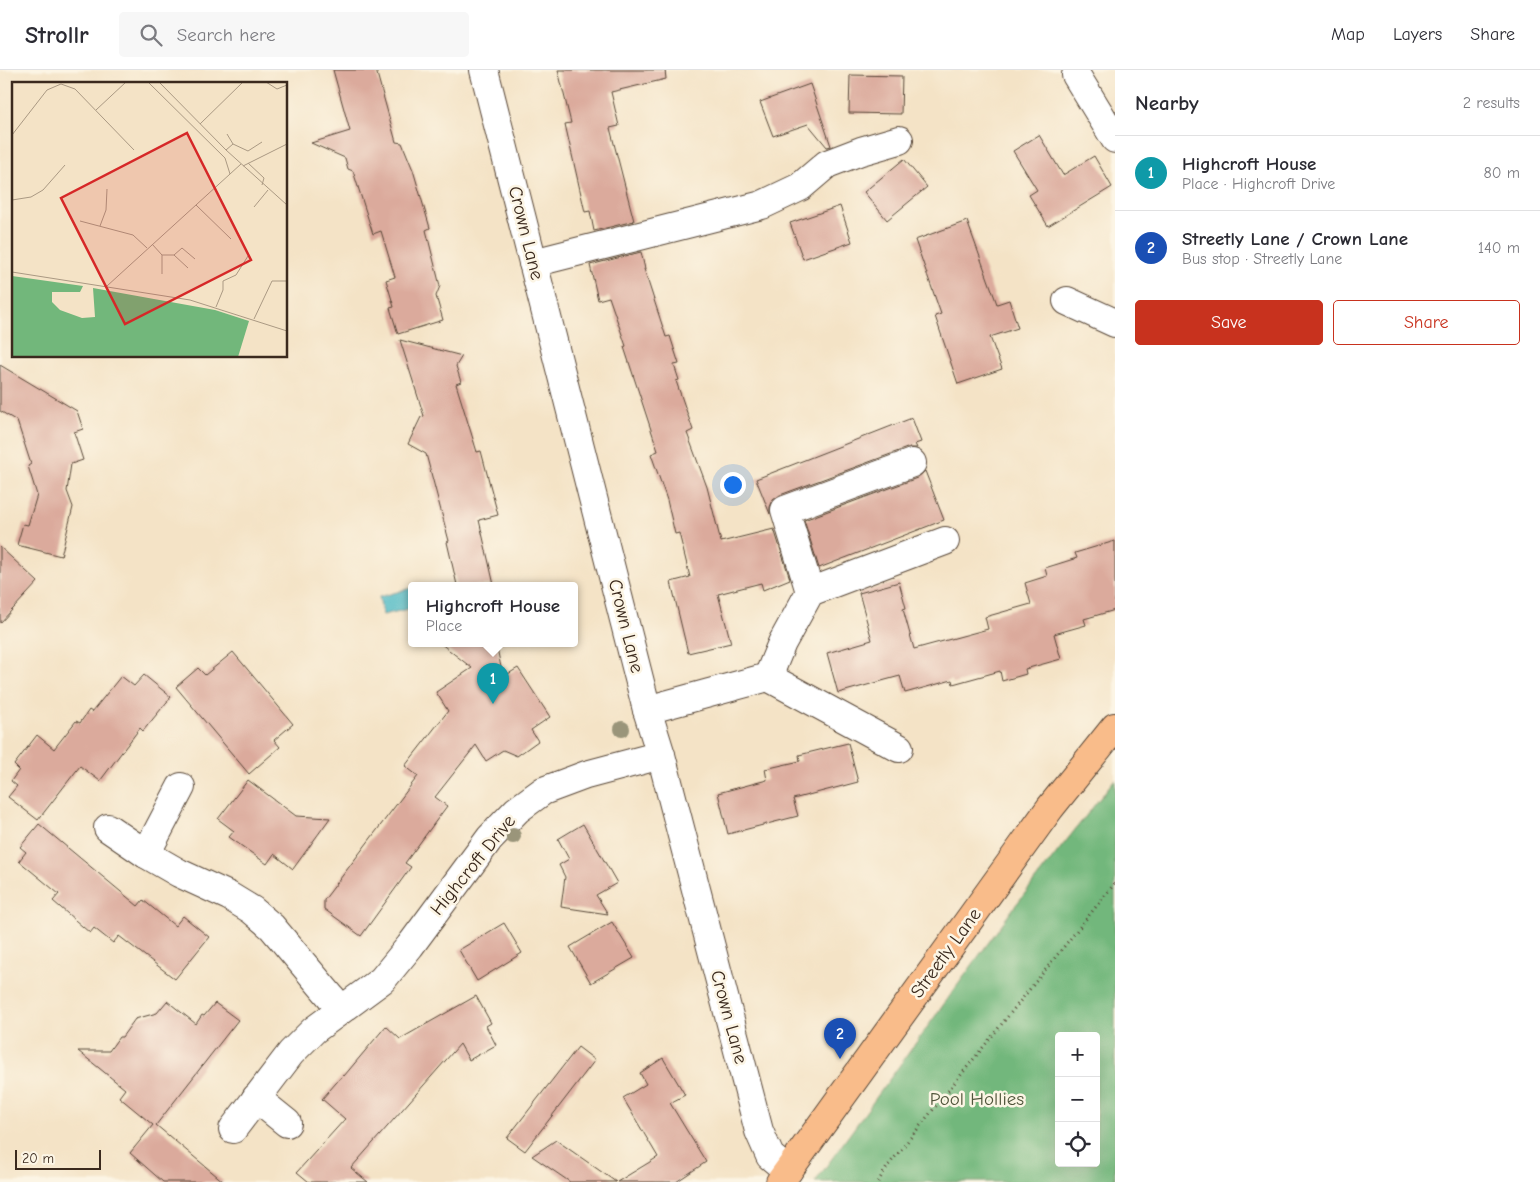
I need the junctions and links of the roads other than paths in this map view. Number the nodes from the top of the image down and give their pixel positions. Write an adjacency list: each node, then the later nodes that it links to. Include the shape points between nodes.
1 (484, 70): 5 (street, Crown Lane)
2 (1076, 75): 3 (street)
3 (1115, 139)
4 (899, 140): 5 (street, via 827,164 800,187 762,205)
5 (533, 263): 12 (street, Crown Lane)
6 (1067, 301): 7 (street)
7 (1115, 323)
8 (912, 463): 10 (street, via 785,510)
9 (945, 540): 10 (street)
10 (810, 592): 11 (street, via 782,643)
11 (768, 677): 12 (street); 14 (street)
12 (648, 710): 15 (street, Crown Lane)
13 (1115, 727): 23 (main road, Streetly Lane, via 1050,808)
14 (899, 748)
15 (661, 755): 19 (street, Highcroft Drive, via 586,775 543,791 517,810 490,838 382,980); 23 (street, Crown Lane, via 758,1131)
16 (181, 787): 18 (street)
17 (108, 828): 18 (street)
18 (146, 854): 19 (street, via 252,910 272,927)
19 (341, 1010): 20 (street, Highcroft Drive, via 291,1053)
20 (256, 1098): 21 (street); 22 (street, Highcroft Drive)
21 (287, 1123)
22 (233, 1129)
23 (784, 1176)

